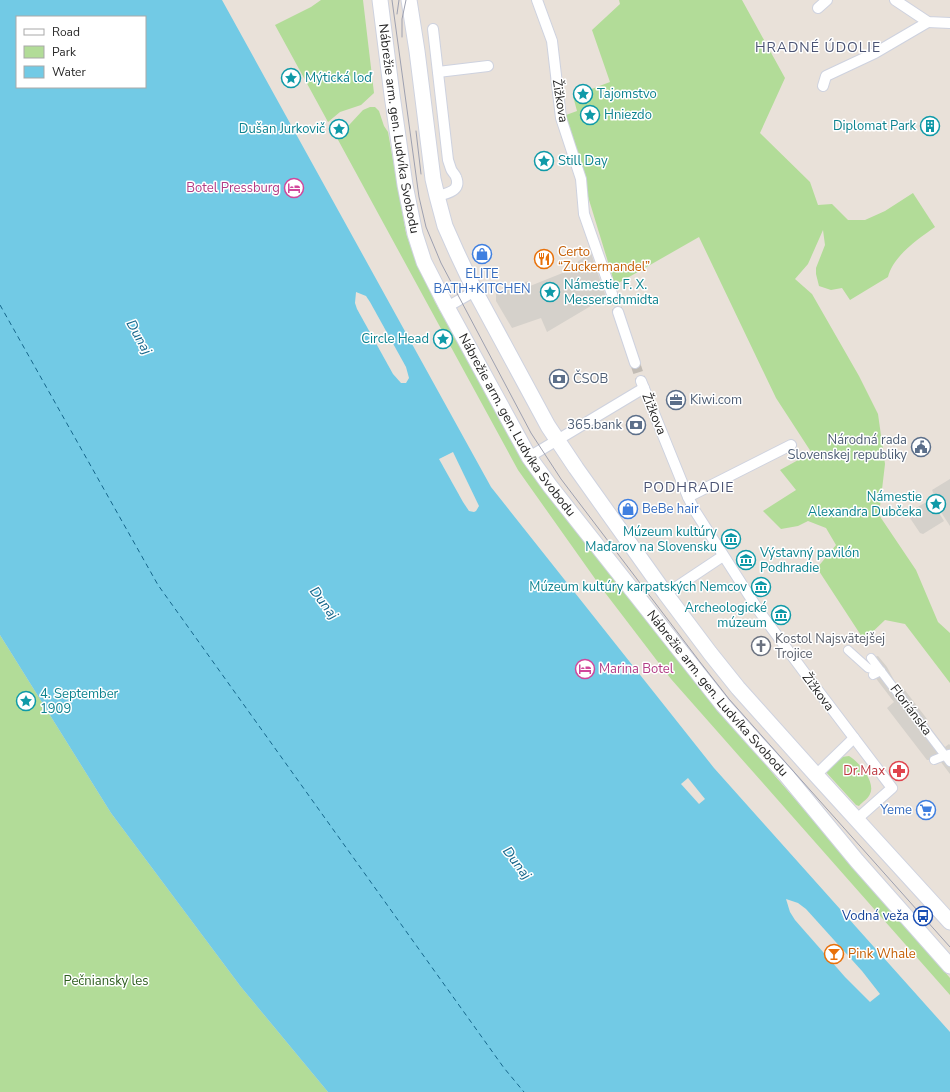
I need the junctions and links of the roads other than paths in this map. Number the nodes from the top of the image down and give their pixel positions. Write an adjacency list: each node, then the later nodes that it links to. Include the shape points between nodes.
1 (380, 0): 16 (main road, Nábrežie arm. gen. Ludvíka Svobodu, via 414,234 424,262)
2 (409, 0): 13 (main road, Nábrežie arm. gen. Ludvíka Svobodu)
3 (538, 0): 15 (street, Žižkova, via 552,41 561,118 581,179 584,214)
4 (827, 0): 6 (street)
5 (900, 1): 7 (street)
6 (818, 8)
7 (928, 22): 8 (street); 12 (street, via 874,53 826,76)
8 (950, 23)
9 (433, 29): 11 (street)
10 (488, 66): 11 (street)
11 (438, 72): 13 (street, via 448,160 457,183 455,190)
12 (823, 86)
13 (437, 196): 14 (main road, Nábrežie arm. gen. Ludvíka Svobodu, via 445,226)
14 (475, 292): 16 (street); 19 (main road, Nábrežie arm. gen. Ludvíka Svobodu)
15 (612, 294)
16 (447, 307): 21 (main road, Nábrežie arm. gen. Ludvíka Svobodu)
17 (618, 312): 18 (street)
18 (635, 363)
19 (557, 440): 21 (street); 22 (street, Žižkova, via 643,385); 24 (main road, Nábrežie arm. gen. Ludvíka Svobodu)
20 (791, 445): 22 (street)
21 (529, 457): 35 (main road, Nábrežie arm. gen. Ludvíka Svobodu, via 723,705)
22 (688, 497): 23 (street, Žižkova)
23 (723, 556): 24 (street); 29 (street, Žižkova, via 759,611)
24 (665, 593): 32 (main road, Nábrežie arm. gen. Ludvíka Svobodu, via 738,688)
25 (848, 650): 27 (street, via 868,668)
26 (871, 658): 27 (street, Floriánska)
27 (881, 671): 28 (street); 30 (street, Floriánska)
28 (873, 675)
29 (854, 738): 32 (street); 33 (street, Žižkova, via 892,788)
30 (948, 757): 31 (street)
31 (934, 760)
32 (816, 775): 33 (main road, Nábrežie arm. gen. Ludvíka Svobodu)
33 (857, 819): 34 (main road, Nábrežie arm. gen. Ludvíka Svobodu)
34 (950, 922)
35 (950, 966)

